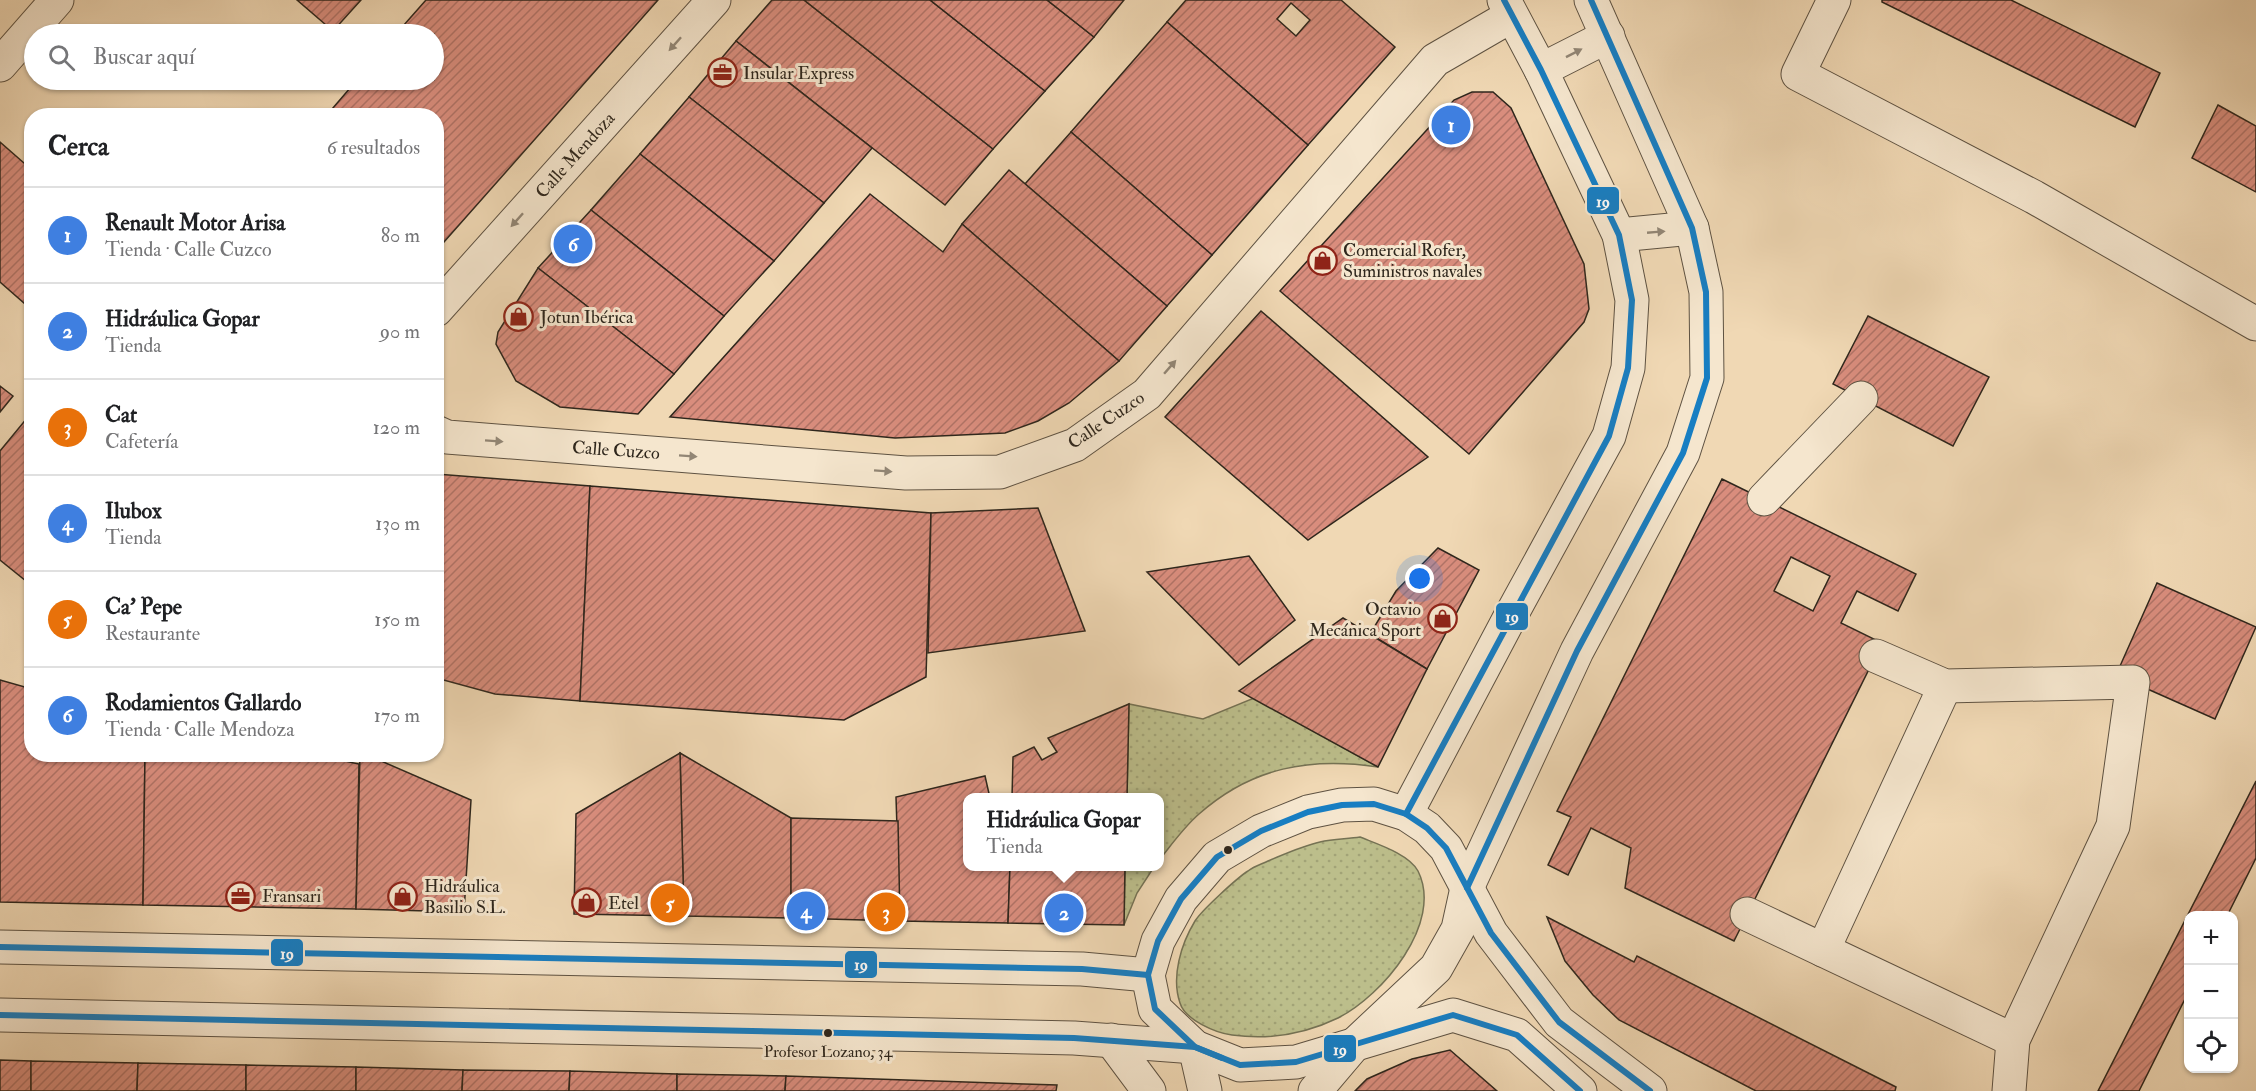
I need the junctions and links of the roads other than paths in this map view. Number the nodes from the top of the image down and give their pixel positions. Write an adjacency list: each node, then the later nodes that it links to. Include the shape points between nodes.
1 (57, 0): 6 (street)
2 (714, 0): 13 (street, Calle Mendoza, one-way to 13)
3 (1591, 0): 7 (street)
4 (1834, 0): 14 (street, via 1798,74 2034,197)
5 (1508, 8): 10 (street); 16 (street, Calle Cuzco, one-way to 5, via 906,473 1000,472 1075,445 1147,394 1435,60)
6 (36, 24)
7 (1608, 36): 10 (street, one-way to 7); 11 (street)
8 (24, 38): 9 (street)
9 (0, 66)
10 (1540, 70): 12 (street)
11 (1692, 228): 12 (street, one-way to 11); 21 (street, via 1706,292 1707,378 1683,453 1577,651)
12 (1619, 235): 20 (street, via 1632,300 1628,368 1608,436)
13 (444, 301)
14 (2256, 324)
15 (1860, 398): 17 (street)
16 (444, 436)
17 (1764, 499)
18 (1876, 656): 19 (street)
19 (1945, 686): 24 (street); 28 (street, via 2133,682 2113,826)
20 (1407, 814): 21 (street, via 1446,848); 25 (street, via 1374,804 1308,812 1261,831 1217,857 1181,898 1158,941)
21 (1467, 888): 29 (street, via 1458,929 1436,968); 35 (street, via 1491,933 1559,1022)
22 (1748, 914): 24 (street)
23 (0, 947): 25 (street, via 1070,969)
24 (1823, 950): 28 (street)
25 (1148, 975): 30 (street, via 1155,1009)
26 (0, 1015): 27 (street)
27 (1111, 1040): 30 (street); 31 (street)
28 (2013, 1040): 36 (street)
29 (1354, 1045): 30 (street, via 1296,1062 1240,1065); 33 (street); 34 (street, via 1453,1015 1516,1035)
30 (1195, 1047): 32 (street)
31 (1149, 1091)
32 (1205, 1091)
33 (1315, 1091)
34 (1580, 1091)
35 (1650, 1091)
36 (2009, 1091)

